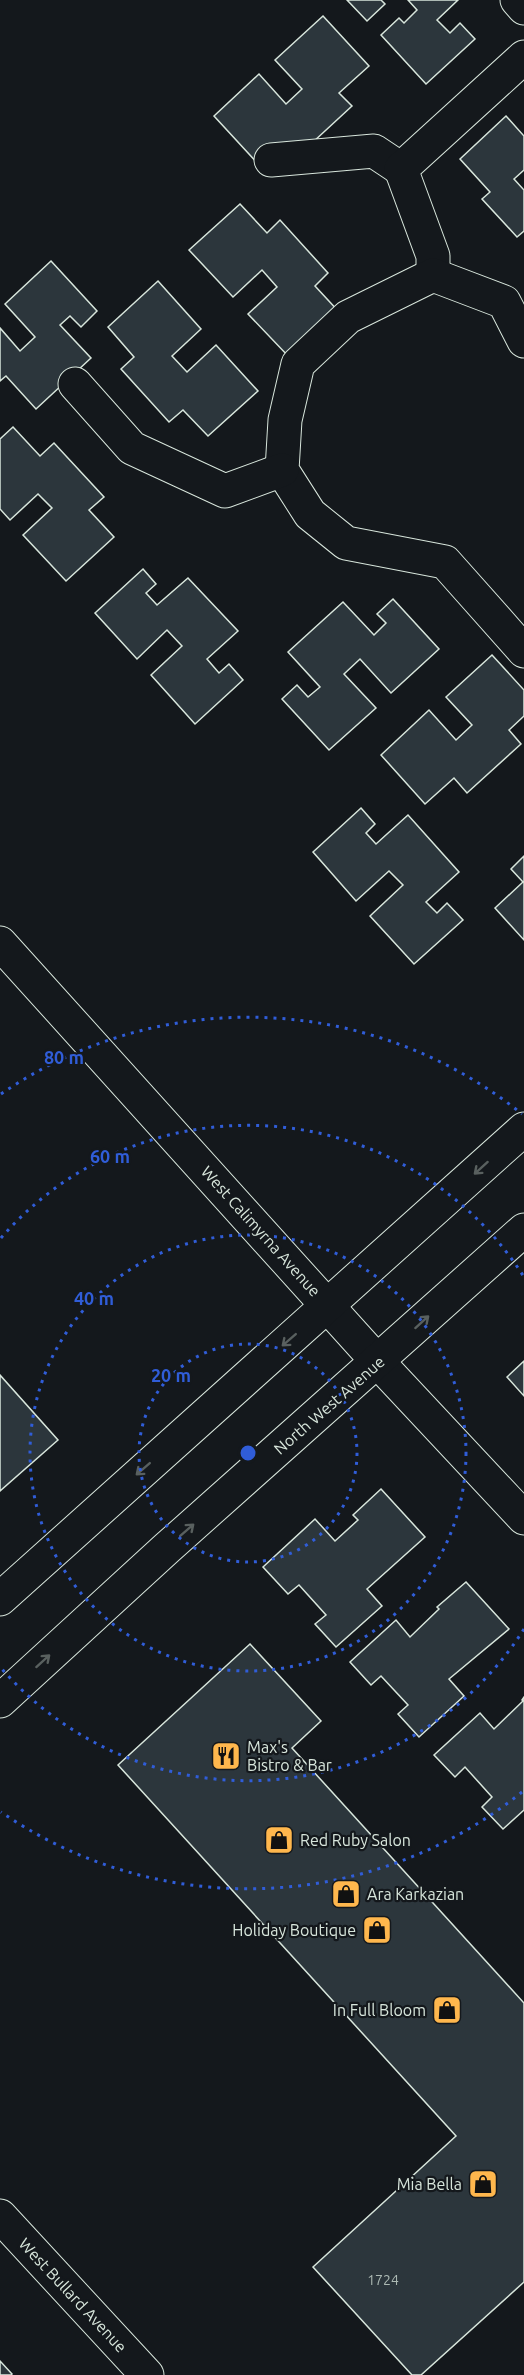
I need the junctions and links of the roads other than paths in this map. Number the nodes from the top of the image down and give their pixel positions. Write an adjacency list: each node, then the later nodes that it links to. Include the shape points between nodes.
1 (517, 0): 2 (main road)
2 (524, 8)
3 (524, 57): 5 (main road)
4 (271, 160): 5 (main road, via 374,151)
5 (401, 169): 6 (main road, via 434,256)
6 (433, 276): 7 (main road, via 504,302); 9 (main road, via 348,317 298,364 285,420)
7 (524, 341)
8 (75, 384): 9 (main road, via 132,448 225,491)
9 (282, 470): 10 (main road, via 310,514 346,543 445,562)
10 (524, 651)
11 (0, 943): 14 (main road, West Calimyrna Avenue)
12 (524, 1128): 14 (main road, one-way to 14)
13 (524, 1230): 15 (main road, North West Avenue, one-way to 13)
14 (328, 1306): 15 (main road, West Calimyrna Avenue); 17 (main road, one-way to 17)
15 (378, 1362): 16 (main road, West Calimyrna Avenue); 18 (main road, North West Avenue, one-way to 15)
16 (524, 1518)
17 (0, 1599)
18 (0, 1701)
19 (0, 2216): 20 (main road, West Bullard Avenue)
20 (147, 2375)

